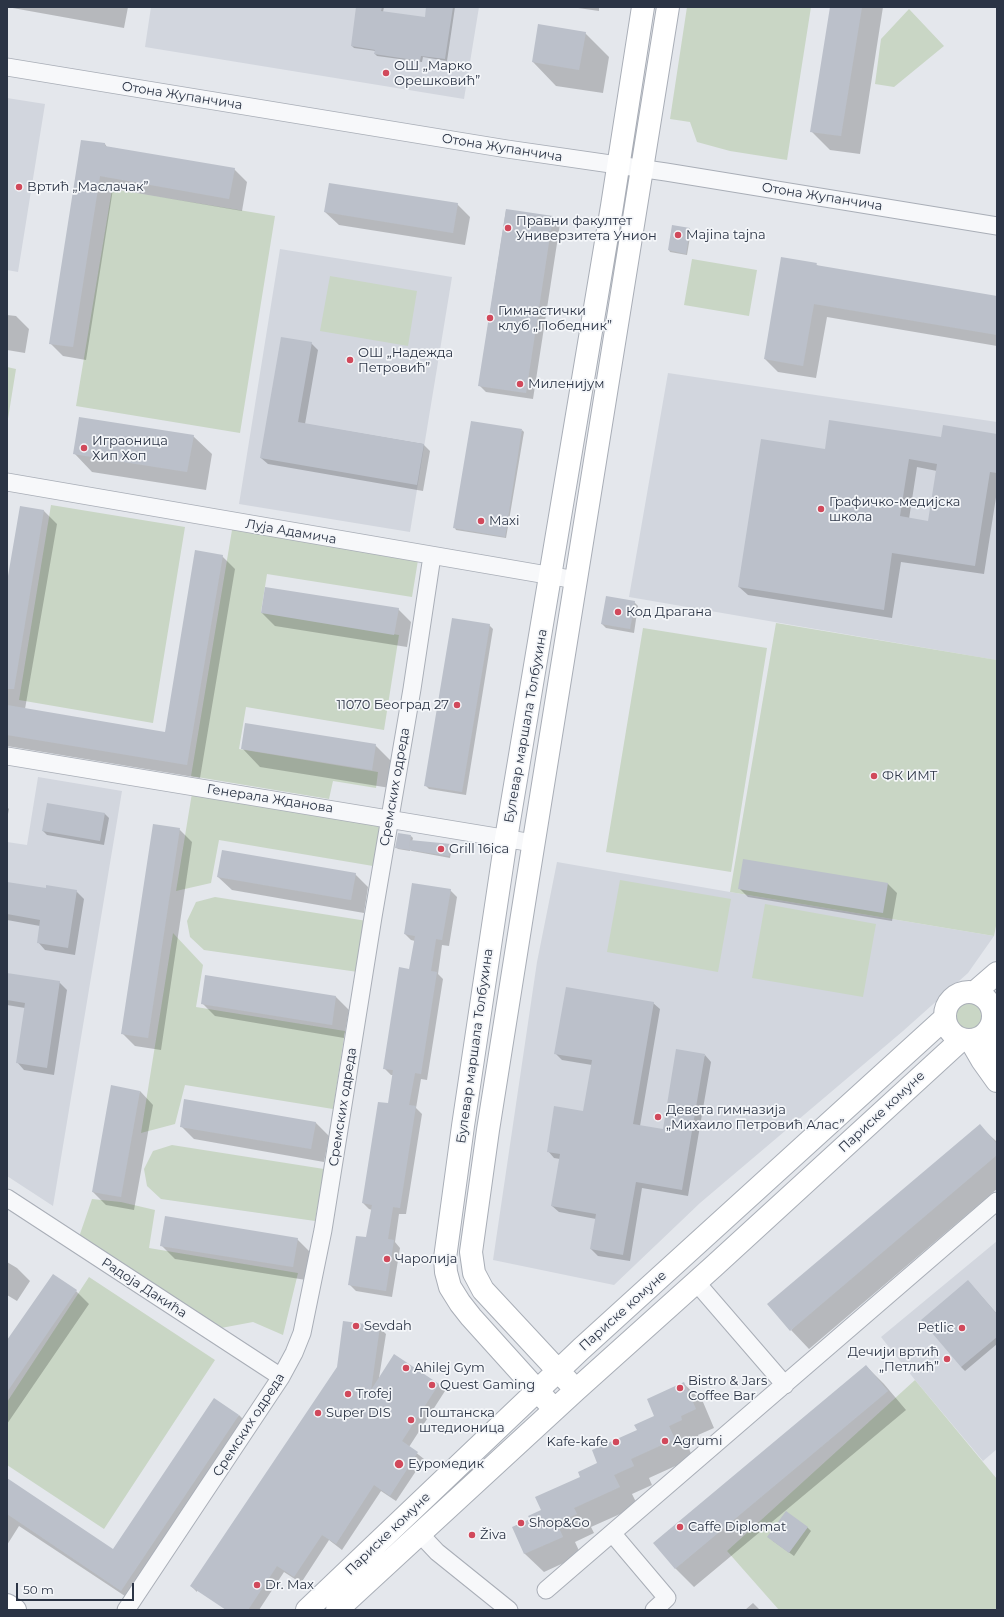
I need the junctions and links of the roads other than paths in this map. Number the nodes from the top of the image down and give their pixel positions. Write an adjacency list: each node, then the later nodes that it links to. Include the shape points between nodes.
1 (643, 7): 4 (street, Булевар маршала Толбухина)
2 (668, 7): 5 (street, Булевар маршала Толбухина)
3 (7, 67): 4 (street, Отона Жупанчича)
4 (619, 165): 5 (street, Отона Жупанчича); 9 (street, Булевар маршала Толбухина)
5 (642, 169): 6 (street, Отона Жупанчича); 10 (street, Булевар маршала Толбухина)
6 (997, 226)
7 (7, 482): 8 (street, Луја Адамича)
8 (432, 556): 9 (street, Луја Адамича); 12 (street, Сремских одреда)
9 (552, 576): 10 (street, Луја Адамича); 13 (street, Булевар маршала Толбухина)
10 (576, 580): 14 (street, Булевар маршала Толбухина)
11 (7, 756): 12 (street, Генерала Жданова)
12 (390, 819): 13 (street, Генерала Жданова); 26 (street, Сремских одреда, via 315,1274 302,1333)
13 (506, 839): 14 (street, Генерала Жданова); 28 (street, Булевар маршала Толбухина, via 445,1258 450,1287 460,1303)
14 (533, 843): 25 (street, Булевар маршала Толбухина, via 471,1252 474,1273 483,1290)
15 (997, 973): 16 (street)
16 (975, 992): 17 (street, via 986,999); 18 (street, via 960,994 953,998 948,1004)
17 (993, 1015): 19 (street, via 979,1039); 20 (street, via 991,1041)
18 (944, 1019): 19 (street, via 950,1032); 25 (street, Париске комуне)
19 (966, 1040): 21 (street); 24 (street, Париске комуне)
20 (997, 1053)
21 (997, 1080)
22 (7, 1198): 26 (street, Радоја Дакића)
23 (997, 1201): 27 (street)
24 (696, 1282): 27 (street); 29 (street, Париске комуне)
25 (559, 1370): 28 (street, Париске комуне); 29 (street, Булевар маршала Толбухина)
26 (281, 1377): 36 (street, Сремских одреда)
27 (785, 1385): 31 (street)
28 (538, 1390): 30 (street, Булевар маршала Толбухина); 37 (street, Париске комуне)
29 (576, 1390): 30 (street, Париске комуне)
30 (554, 1409): 32 (street, Париске комуне)
31 (612, 1533): 33 (street); 40 (street, via 667,1598)
32 (420, 1534): 38 (street, Париске комуне); 39 (street, via 437,1552)
33 (546, 1590)
34 (7, 1605): 35 (street)
35 (15, 1610)
36 (126, 1610)
37 (307, 1610)
38 (337, 1610)
39 (509, 1610)
40 (654, 1610)

